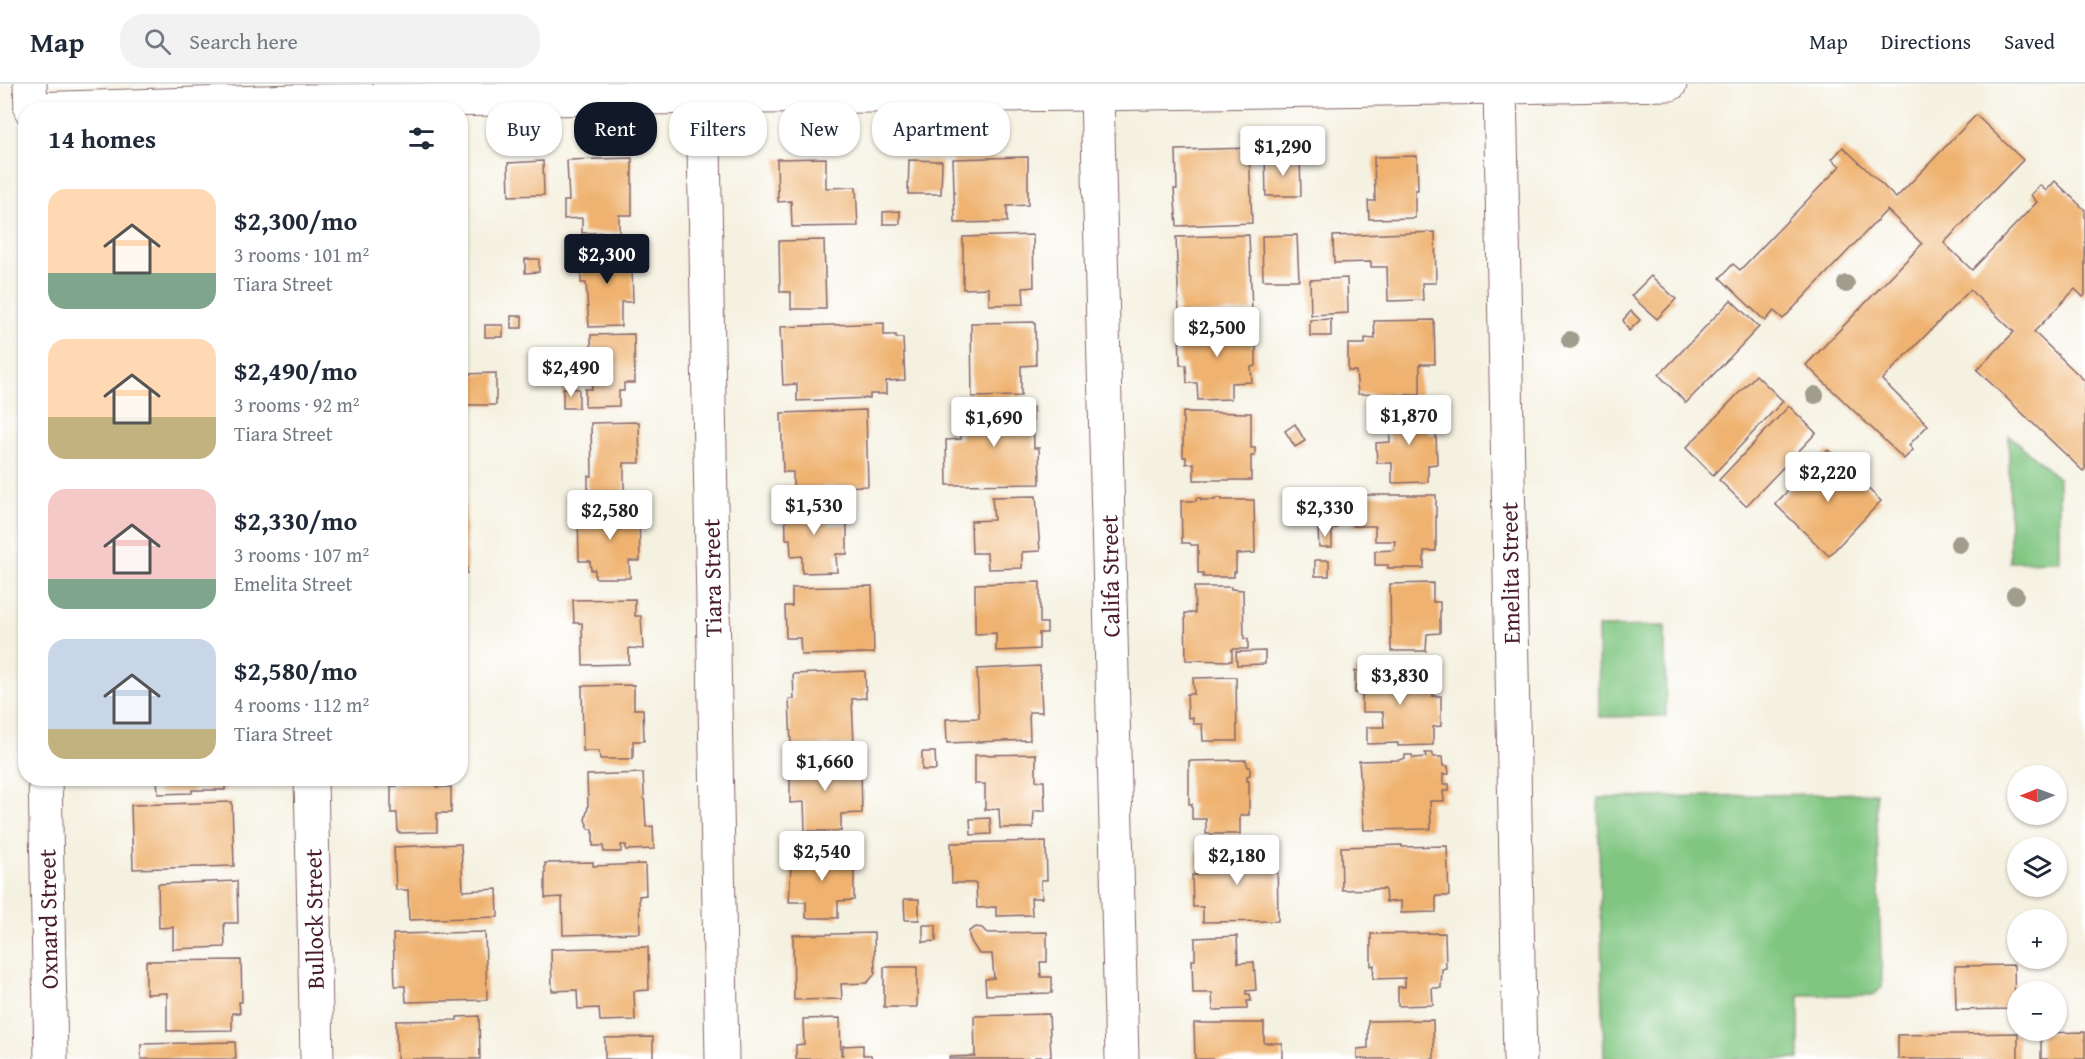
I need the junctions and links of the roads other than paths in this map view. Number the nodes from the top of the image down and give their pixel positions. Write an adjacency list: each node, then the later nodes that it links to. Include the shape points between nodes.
1 (30, 84): 7 (street)
2 (1670, 84): 3 (street)
3 (1500, 87): 4 (street); 15 (street, Emelita Street)
4 (1097, 94): 5 (street); 14 (street, Califa Street)
5 (703, 97): 6 (street); 13 (street, Tiara Street)
6 (296, 98): 8 (street)
7 (31, 102)
8 (200, 102)
9 (45, 786): 11 (street, Oxnard Street)
10 (311, 786): 12 (street, Bullock Street)
11 (51, 1059)
12 (318, 1059)
13 (722, 1059)
14 (1122, 1059)
15 (1520, 1059)

